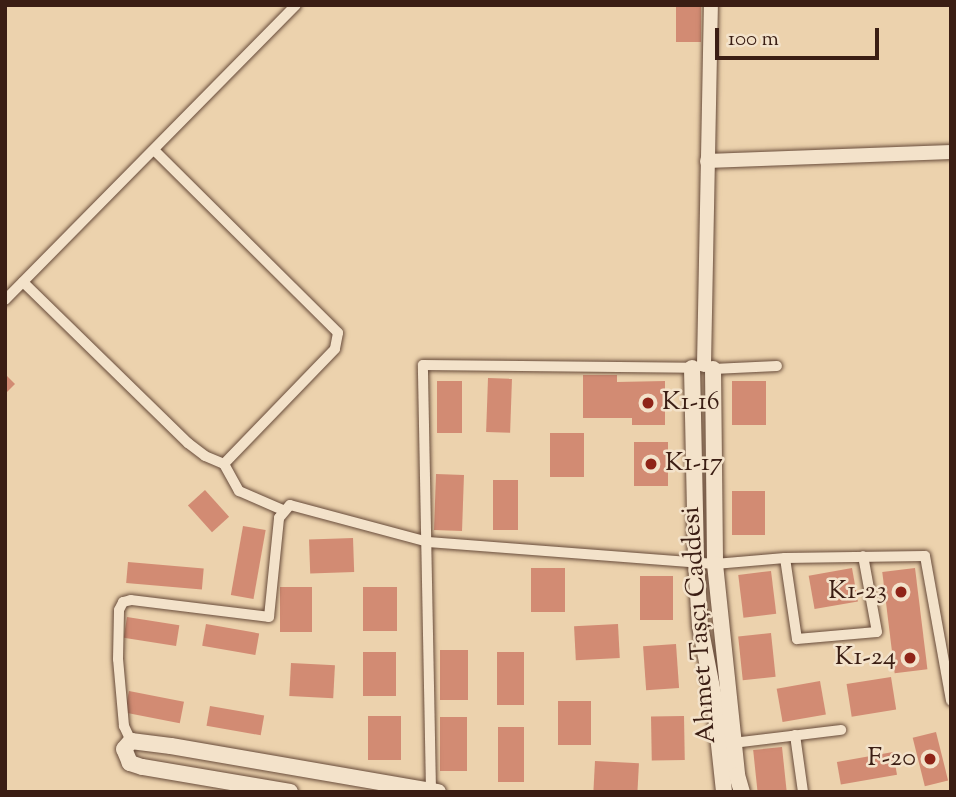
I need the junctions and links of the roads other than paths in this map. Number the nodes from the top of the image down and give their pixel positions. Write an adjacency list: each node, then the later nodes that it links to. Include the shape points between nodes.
1 (296, 5): 3 (street)
2 (711, 5): 5 (street)
3 (155, 151): 6 (street); 10 (street, via 338,333 335,349)
4 (951, 152): 5 (street)
5 (707, 161): 9 (street)
6 (23, 282): 7 (street); 10 (street, via 188,443)
7 (5, 300)
8 (777, 366): 9 (street)
9 (703, 367): 12 (street, via 423,365); 15 (main road, Ahmet Taşçı Caddesi); 16 (main road, Ahmet Taşçı Caddesi)
10 (224, 464): 11 (street, via 239,491)
11 (283, 510): 12 (street, via 290,505); 20 (street, via 269,617 123,602 118,659 124,726)
12 (428, 542): 15 (street); 22 (street)
13 (863, 556): 14 (street); 14 (street, via 877,632 797,639); 17 (street, via 925,556)
14 (785, 558): 16 (street)
15 (696, 561): 16 (street); 24 (main road, Ahmet Taşçı Caddesi)
16 (715, 564): 21 (main road, Ahmet Taşçı Caddesi)
17 (951, 701)
18 (841, 730): 19 (street)
19 (796, 735): 21 (street); 26 (street)
20 (131, 741): 22 (main road); 23 (main road, via 124,749 125,756 142,767)
21 (733, 743): 25 (main road, Ahmet Taşçı Caddesi)
22 (435, 791)
23 (290, 792)
24 (724, 792)
25 (742, 792)
26 (803, 792)

